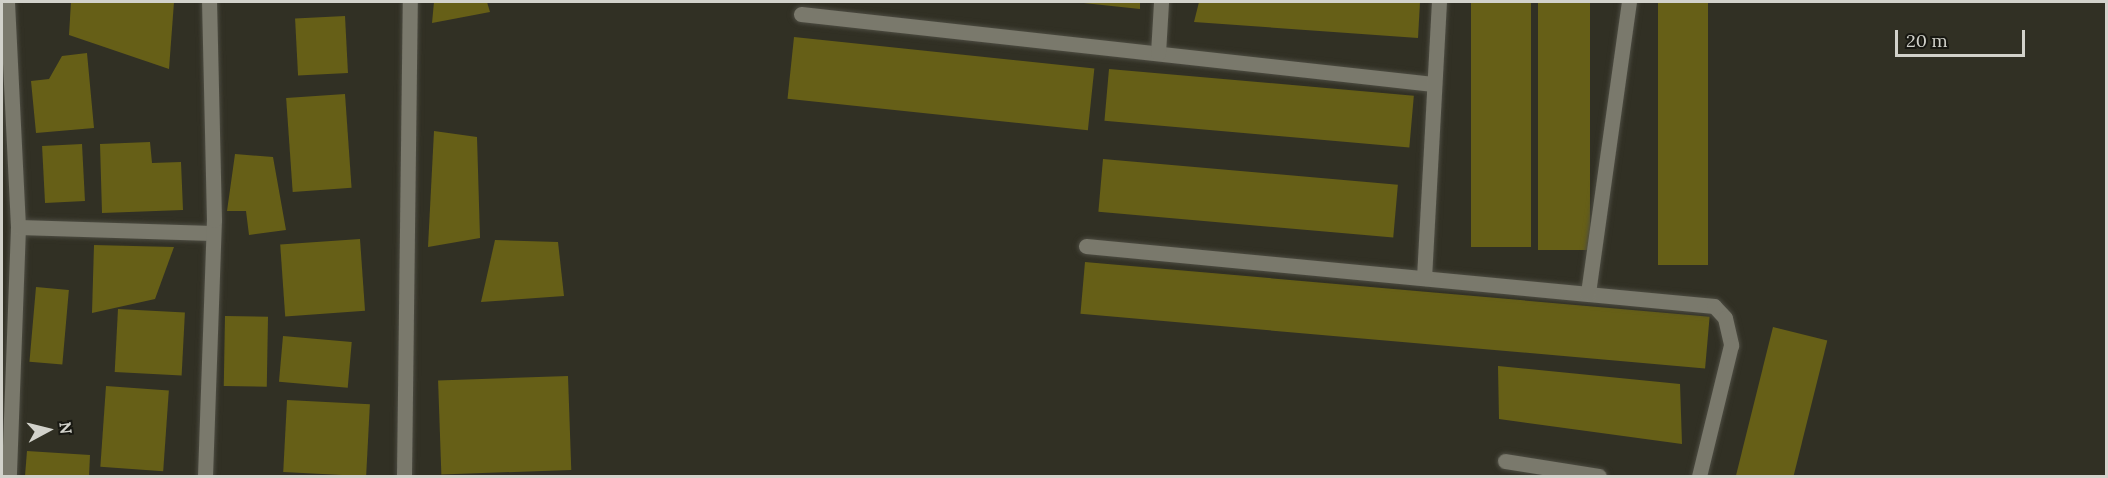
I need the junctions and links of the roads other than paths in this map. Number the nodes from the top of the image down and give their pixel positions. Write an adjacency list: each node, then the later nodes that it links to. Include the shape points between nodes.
1 (7, 2): 10 (street)
2 (209, 2): 11 (street)
3 (410, 2): 18 (street)
4 (1161, 2): 8 (street)
5 (1439, 2): 9 (street)
6 (1629, 2): 14 (street)
7 (801, 14): 8 (street)
8 (1158, 53): 9 (street)
9 (1433, 84): 13 (street)
10 (18, 227): 11 (street); 16 (street)
11 (213, 233): 17 (street)
12 (1086, 246): 13 (street)
13 (1424, 278): 14 (street)
14 (1588, 293): 20 (street, via 1714,306 1725,318 1731,345)
15 (1505, 460): 19 (street)
16 (9, 477)
17 (205, 477)
18 (404, 477)
19 (1599, 477)
20 (1700, 477)

